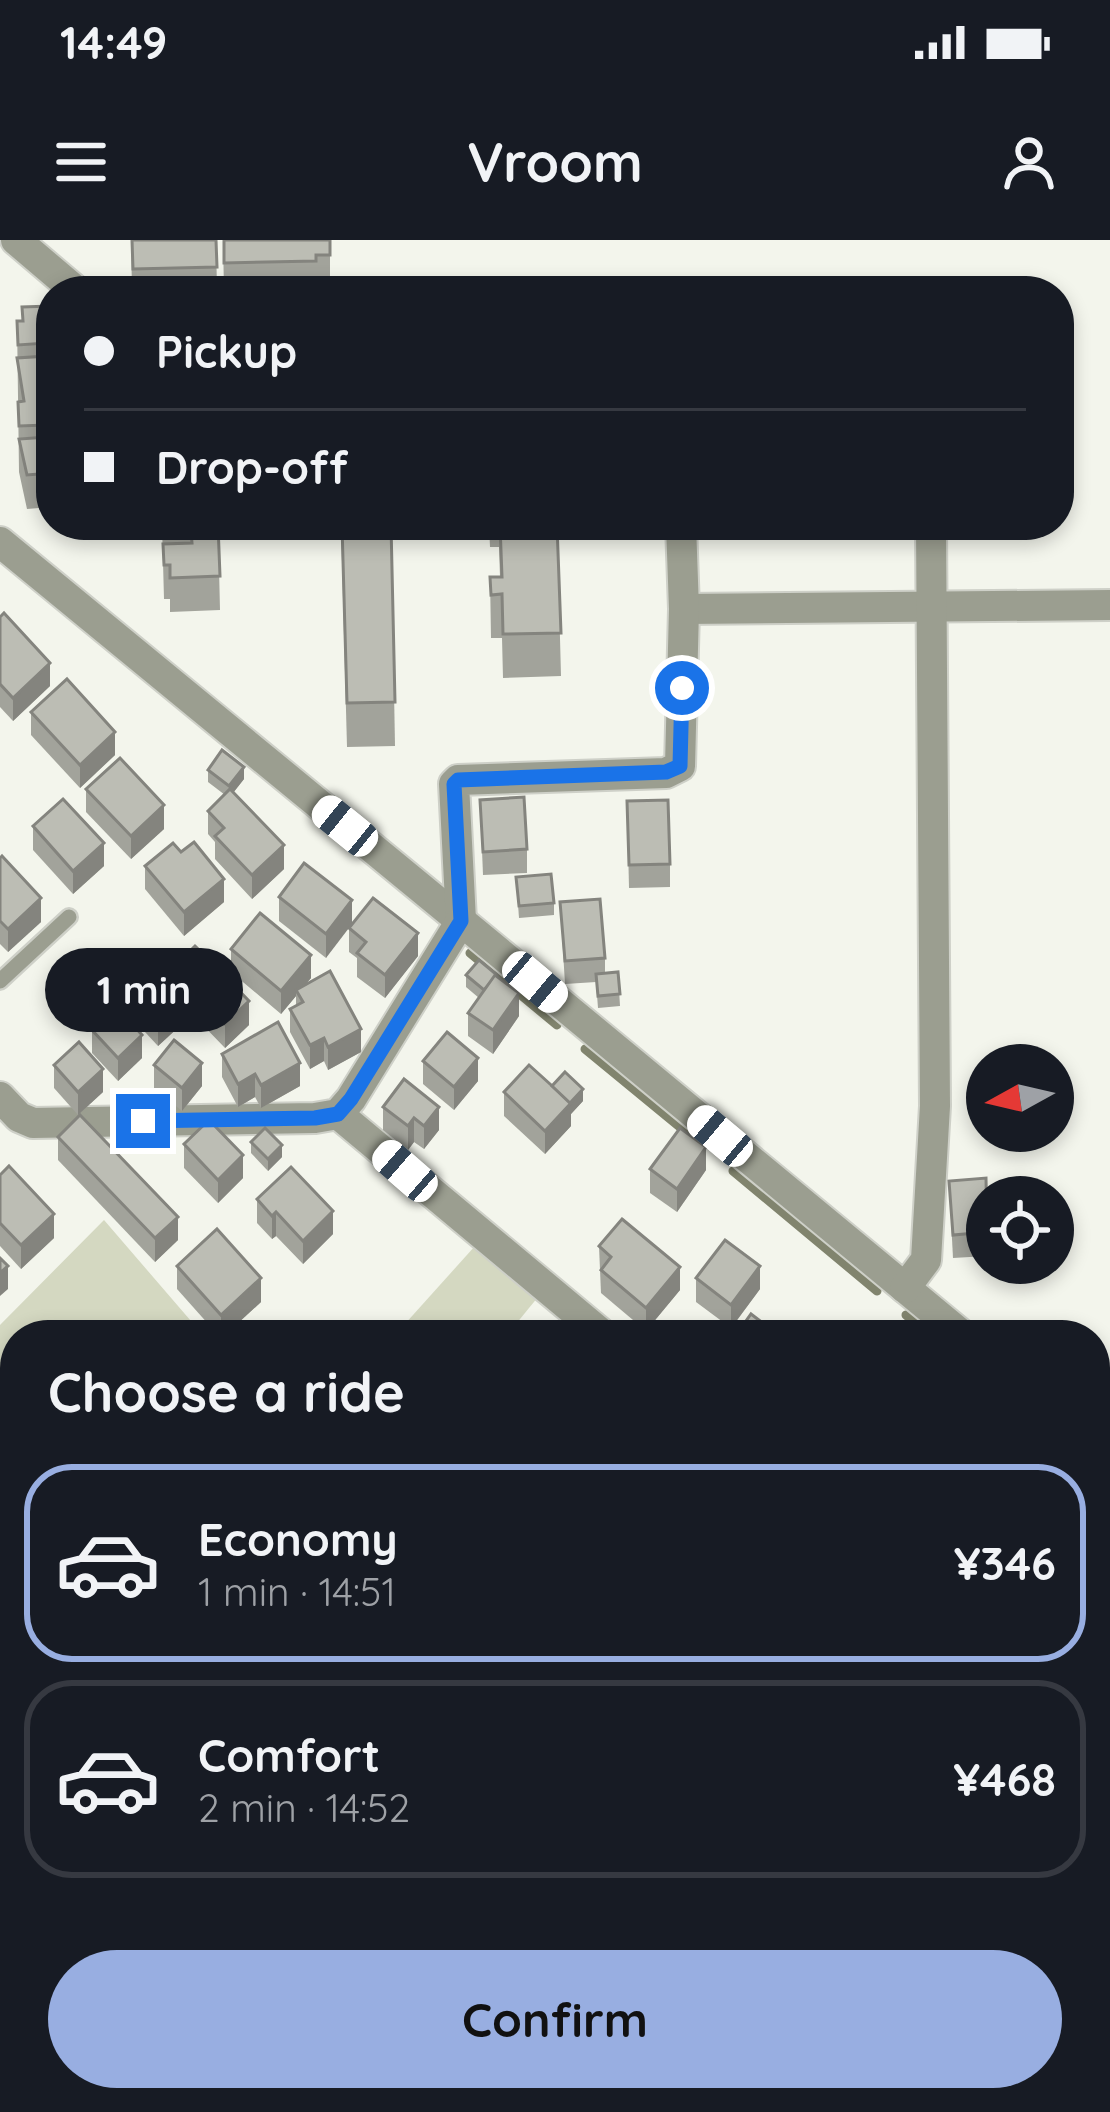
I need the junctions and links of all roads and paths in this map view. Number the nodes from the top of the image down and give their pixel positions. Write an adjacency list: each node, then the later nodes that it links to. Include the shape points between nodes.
1 (16, 240): 2 (street)
2 (58, 276)
3 (682, 540): 8 (street)
4 (931, 540): 7 (street)
5 (0, 542): 10 (street)
6 (1110, 604): 7 (street)
7 (932, 608): 8 (street); 14 (street, via 935,1106 926,1260)
8 (684, 609): 10 (street, via 680,766 458,780)
9 (69, 917): 11 (lane)
10 (461, 921): 12 (street); 14 (street)
11 (0, 981)
12 (338, 1114): 13 (street); 15 (street)
13 (6, 1118)
14 (904, 1288): 16 (street)
15 (586, 1320)
16 (943, 1320)

